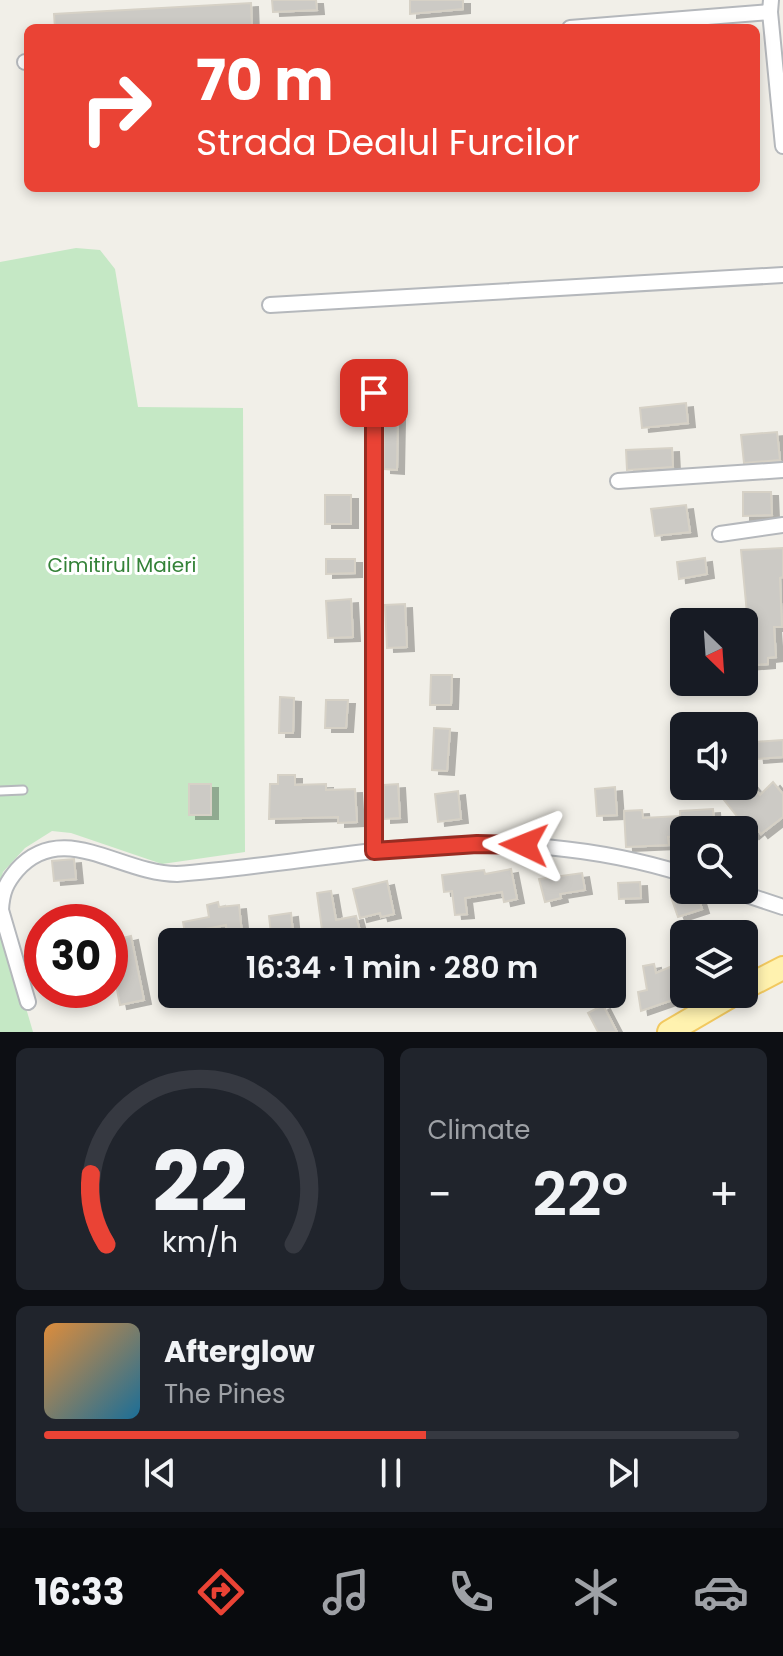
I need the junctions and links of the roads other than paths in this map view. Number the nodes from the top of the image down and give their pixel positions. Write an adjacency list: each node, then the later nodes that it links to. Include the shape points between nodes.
1 (771, 6): 2 (street); 3 (street)
2 (607, 24)
3 (783, 146)
4 (783, 275): 5 (street)
5 (270, 305)
6 (374, 393): 13 (street)
7 (783, 470): 8 (street)
8 (618, 481)
9 (783, 525): 10 (street)
10 (720, 534)
11 (23, 790): 12 (lane)
12 (0, 791)
13 (374, 851): 14 (street, via 524,845); 19 (street, via 160,874 77,848 52,848 23,864 2,895 1,910)
14 (670, 871)
15 (758, 899): 16 (street)
16 (783, 907)
17 (783, 968): 18 (main road)
18 (758, 981)
19 (24, 988)
20 (710, 1008): 21 (main road)
21 (669, 1032)

